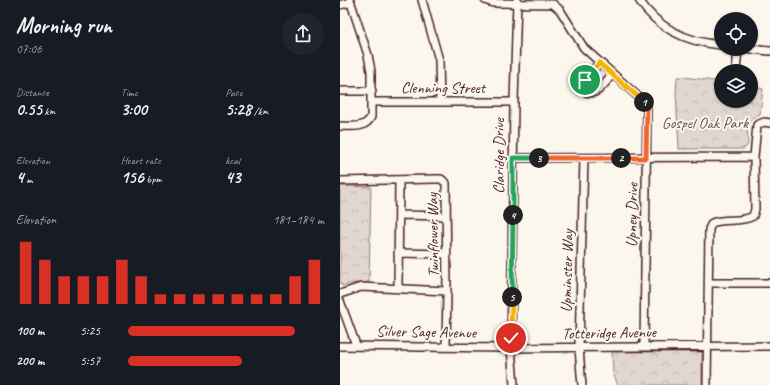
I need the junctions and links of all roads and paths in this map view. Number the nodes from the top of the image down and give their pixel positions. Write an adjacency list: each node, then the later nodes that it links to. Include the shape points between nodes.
1 (422, 0): 15 (street, via 439,60)
2 (484, 0): 5 (street, via 493,3)
3 (638, 0): 7 (street, via 656,21 670,30 691,40)
4 (351, 1): 6 (street); 13 (street, via 368,55)
5 (517, 2): 10 (street, Upney Drive, via 553,4 560,10 584,48); 16 (street, Claridge Drive)
6 (340, 5)
7 (714, 45)
8 (758, 50): 9 (street)
9 (770, 51)
10 (599, 63): 11 (street, Upney Drive); 11 (street, via 585,80 583,86 586,92 596,92)
11 (612, 74): 22 (street, Upney Drive, via 643,101 647,108)
12 (340, 91): 13 (street)
13 (372, 91): 14 (street)
14 (372, 102): 15 (street, Clenning Street); 18 (street, via 372,117 368,123 363,126)
15 (440, 102): 16 (street, Clenning Street)
16 (514, 102): 20 (street, Claridge Drive)
17 (770, 123): 19 (street, via 764,122 757,126)
18 (340, 126)
19 (754, 157): 22 (street); 29 (street, via 753,216 747,220 712,223 709,229)
20 (513, 158): 21 (street); 42 (street, Claridge Drive)
21 (584, 158): 22 (street); 41 (street, Upminster Way)
22 (646, 158): 39 (street, Upney Drive)
23 (399, 180): 24 (street, Twinflower Way); 25 (street); 26 (street, Twinflower Way, via 444,181)
24 (340, 181)
25 (399, 216): 26 (street); 27 (street)
26 (446, 216): 28 (street, Twinflower Way)
27 (398, 253): 28 (street); 31 (street)
28 (446, 254): 32 (street, Twinflower Way)
29 (709, 283): 30 (street); 36 (street)
30 (770, 283)
31 (398, 288): 32 (street); 33 (street, via 361,287)
32 (447, 291): 38 (street, Twinflower Way)
33 (340, 294)
34 (340, 301): 35 (street)
35 (356, 345): 37 (street, Silver Sage Avenue); 38 (street, Silver Sage Avenue)
36 (708, 345): 39 (street, Totteridge Avenue); 40 (street, Totteridge Avenue); 45 (street)
37 (340, 346)
38 (446, 346): 42 (street, Silver Sage Avenue)
39 (644, 346): 41 (street, Totteridge Avenue)
40 (770, 346)
41 (579, 347): 42 (street, Totteridge Avenue); 44 (street, Upminster Way)
42 (511, 348): 43 (street, Claridge Drive)
43 (514, 385)
44 (582, 385)
45 (707, 385)

